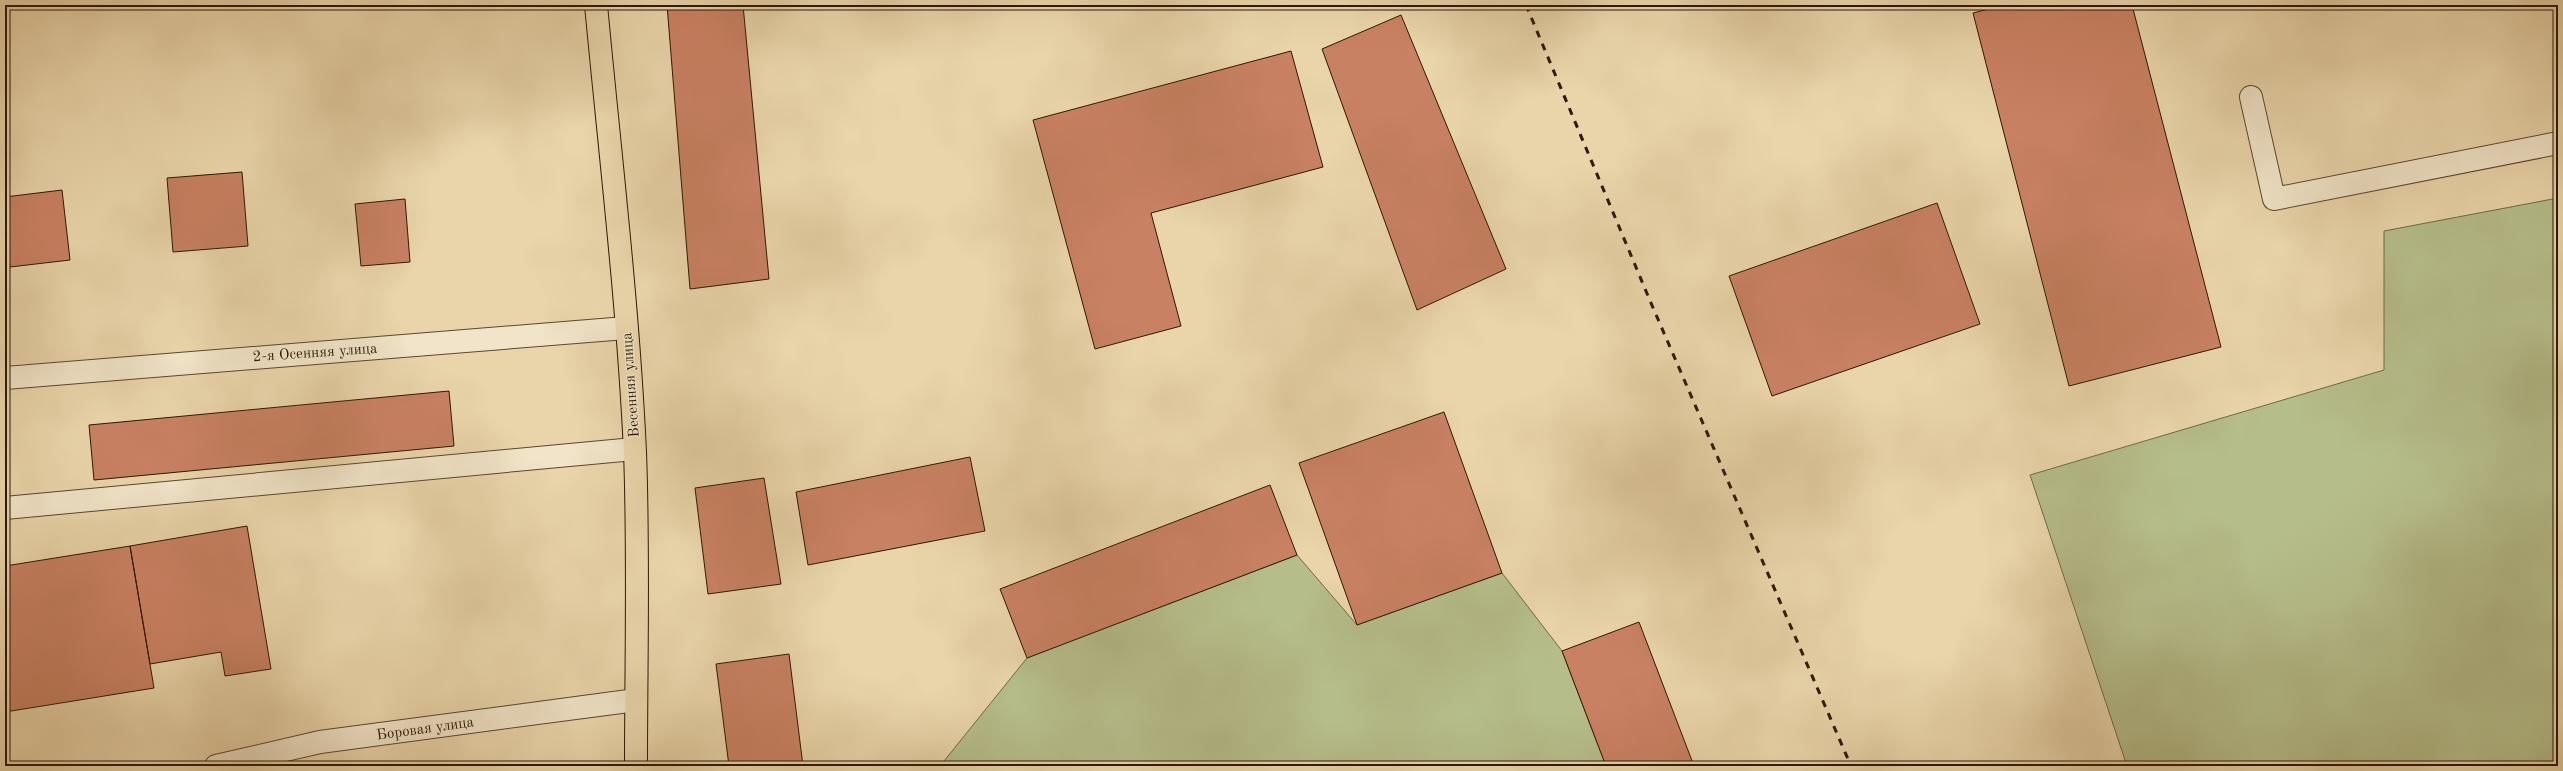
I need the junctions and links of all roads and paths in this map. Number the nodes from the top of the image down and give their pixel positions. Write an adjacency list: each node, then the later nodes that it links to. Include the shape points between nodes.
1 (596, 5): 4 (main road, Весенняя улица)
2 (2251, 97): 3 (street, via 2274,199)
3 (2558, 143)
4 (626, 328): 5 (street, 2-я Осенняя улица); 6 (main road, Весенняя улица)
5 (5, 378)
6 (634, 449): 7 (street); 8 (main road, Весенняя улица, via 638,577)
7 (5, 508)
8 (636, 700): 9 (street, Боровая улица, via 320,742); 10 (main road, Весенняя улица)
9 (216, 766)
10 (636, 766)

